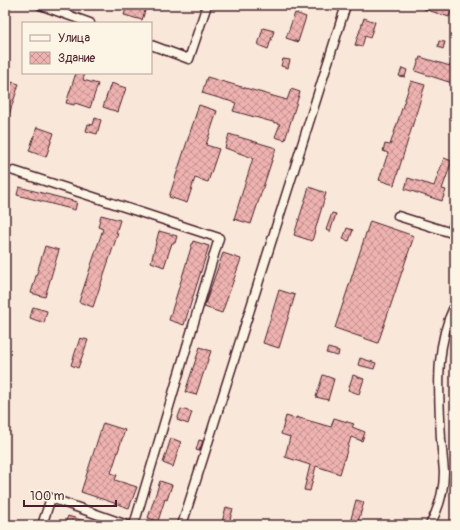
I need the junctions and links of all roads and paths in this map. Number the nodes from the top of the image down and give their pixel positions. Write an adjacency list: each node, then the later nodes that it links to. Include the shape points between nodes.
1 (40, 5): 4 (street)
2 (207, 5): 5 (street, via 189,59)
3 (346, 5): 14 (street)
4 (87, 22)
5 (152, 45)
6 (14, 171): 13 (street, via 219,238)
7 (398, 216): 9 (street)
8 (455, 221): 9 (street)
9 (453, 233)
10 (455, 304): 15 (street, via 445,329 439,361 444,474 440,497)
11 (42, 525): 12 (street, via 51,498)
12 (127, 525)
13 (134, 525)
14 (182, 525)
15 (430, 525)

